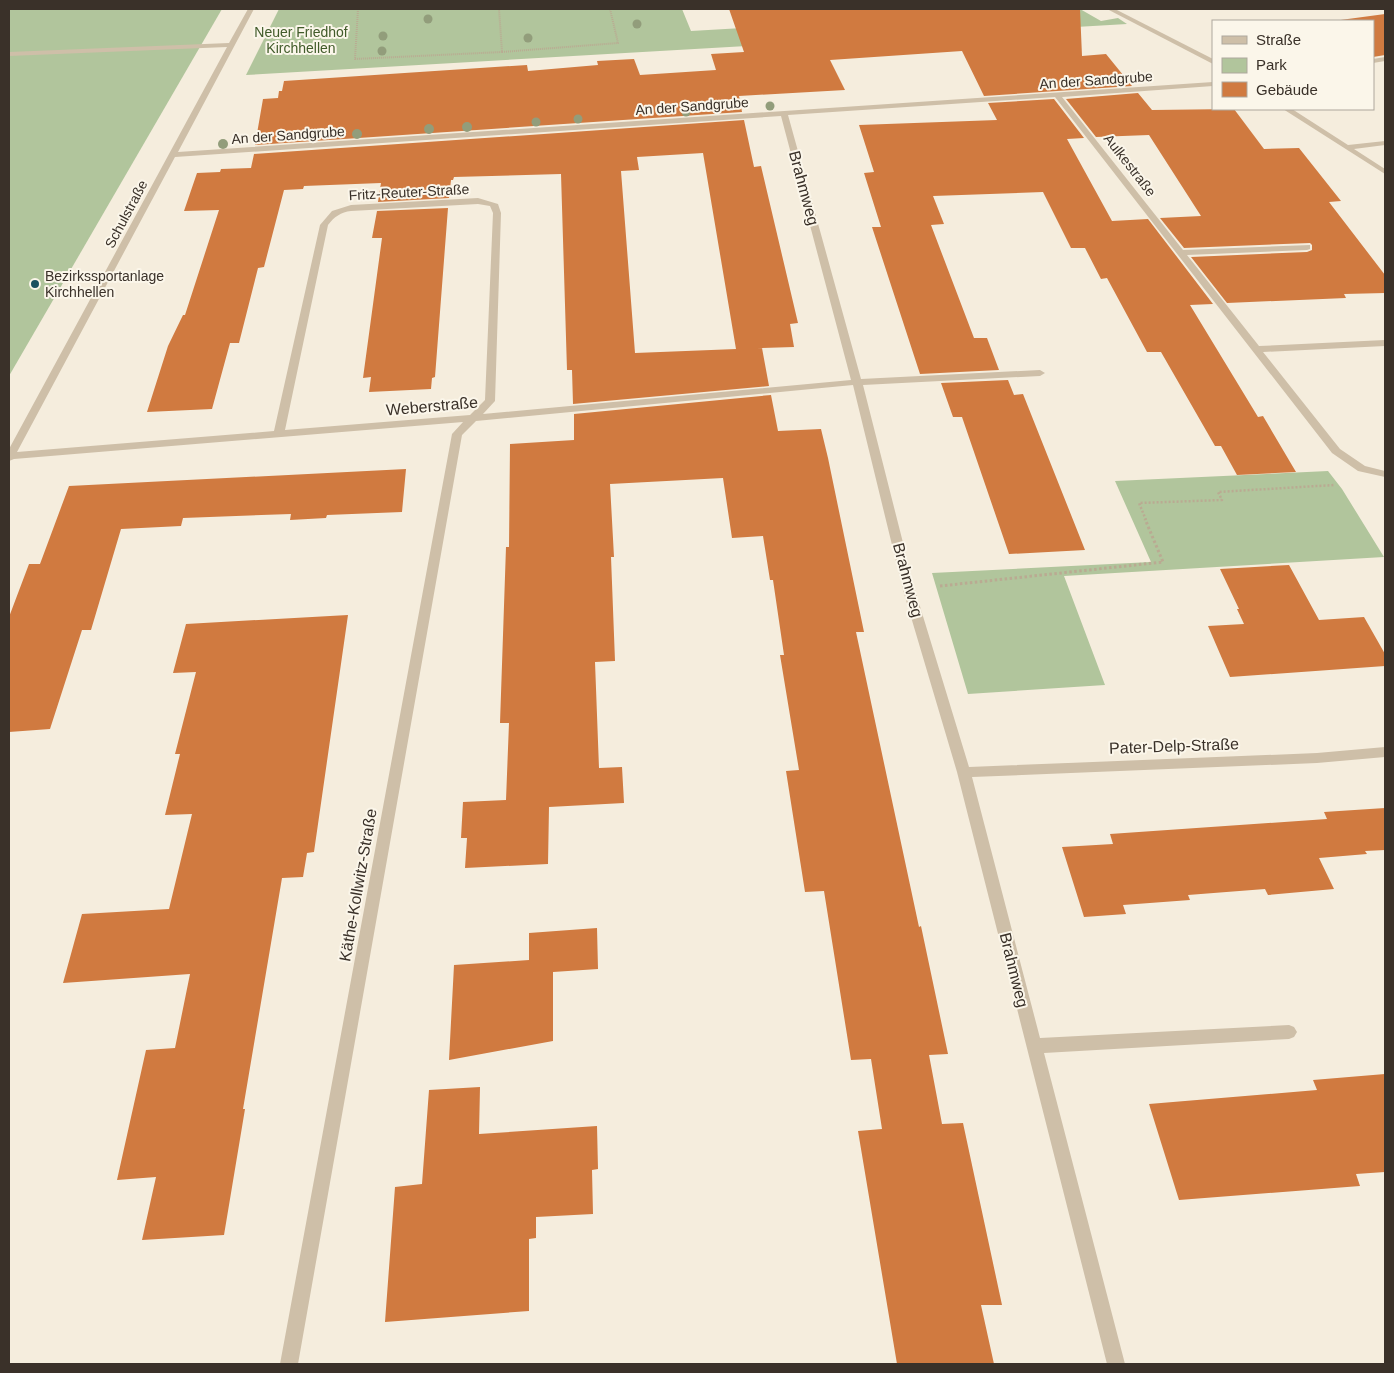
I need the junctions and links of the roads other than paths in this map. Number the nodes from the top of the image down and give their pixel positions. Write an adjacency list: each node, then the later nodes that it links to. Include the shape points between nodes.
1 (251, 9): 3 (street, Schulstraße)
2 (1110, 9): 5 (street)
3 (232, 45): 4 (street); 12 (street, Schulstraße)
4 (9, 54)
5 (1212, 61)
6 (1212, 84): 7 (street, An der Sandgrube)
7 (1057, 95): 9 (street, An der Sandgrube); 15 (street, Aulkestraße)
8 (1290, 110): 11 (street)
9 (784, 113): 12 (street, An der Sandgrube); 19 (street, Brahmweg)
10 (1385, 143): 11 (street)
11 (1347, 146): 13 (street)
12 (173, 155): 22 (street, Schulstraße)
13 (1385, 172)
14 (1307, 247): 15 (street)
15 (1181, 253): 17 (street, Aulkestraße)
16 (1385, 343): 17 (street)
17 (1257, 349): 23 (street, Aulkestraße, via 1336,451 1362,469)
18 (1040, 373): 19 (street, Weberstraße)
19 (857, 382): 20 (street, Weberstraße); 25 (street, Brahmweg, via 910,590)
20 (473, 418): 21 (street, Weberstraße); 21 (street, Fritz-Reuter-Straße, via 490,401 496,207 478,201 351,208 336,212 324,225); 28 (street, Käthe-Kollwitz-Straße, via 457,434)
21 (279, 434): 22 (street, Weberstraße)
22 (9, 457)
23 (1385, 474)
24 (1385, 752): 25 (street, Pater-Delp-Straße, via 1317,758)
25 (964, 772): 27 (street, Brahmweg)
26 (1289, 1032): 27 (street)
27 (1033, 1046): 29 (street, Brahmweg)
28 (288, 1364)
29 (1116, 1364)

